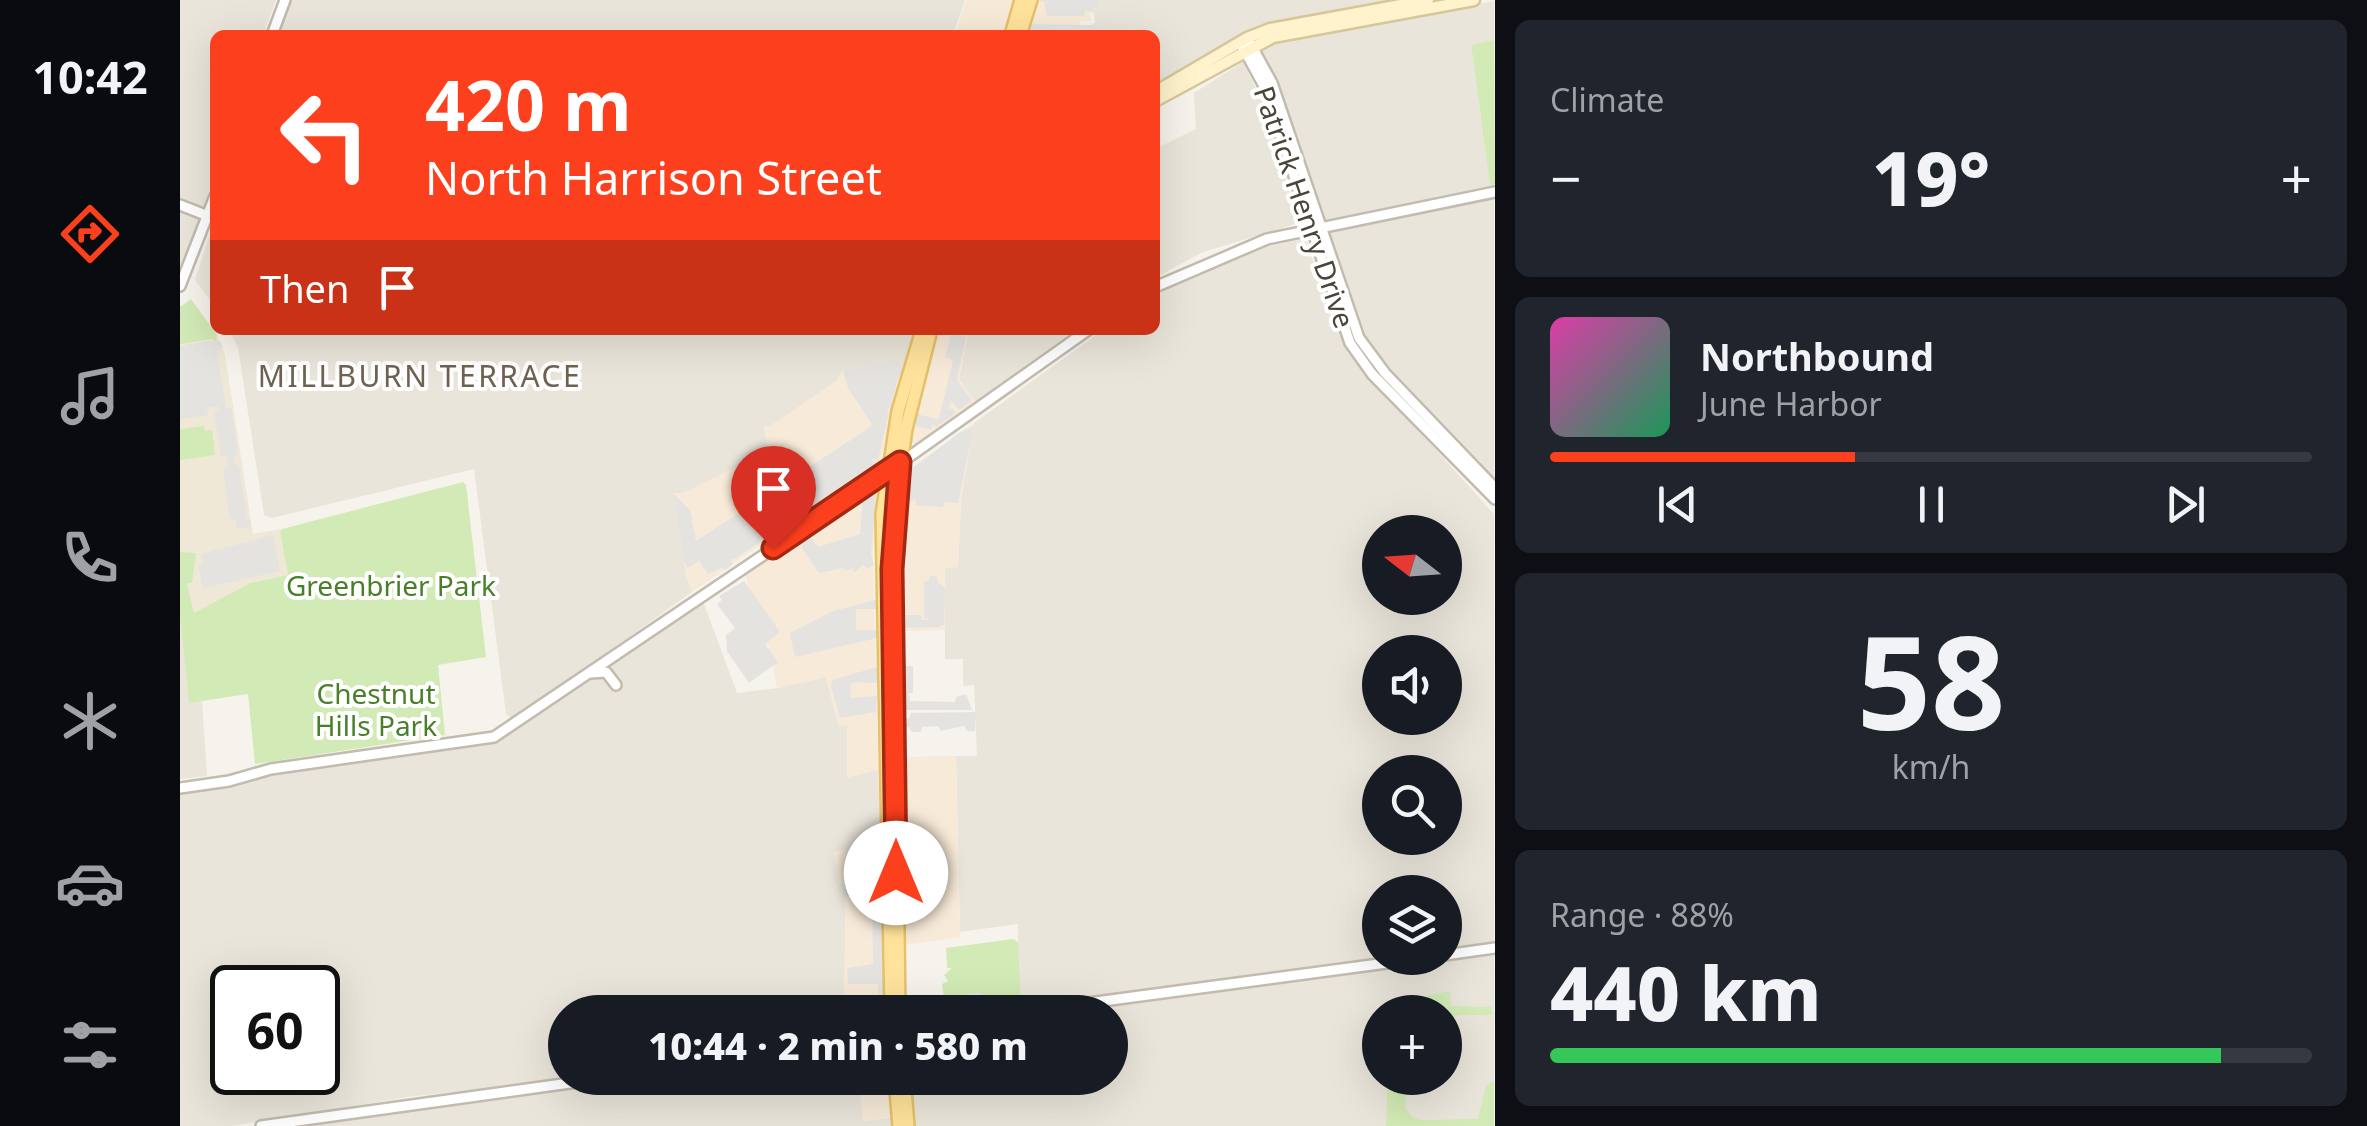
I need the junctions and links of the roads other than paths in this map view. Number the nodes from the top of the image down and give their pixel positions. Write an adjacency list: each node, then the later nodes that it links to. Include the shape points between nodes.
1 (285, 0): 6 (street)
2 (1021, 0): 7 (main road)
3 (1031, 0): 8 (main road)
4 (1428, 0): 9 (main road, via 1270,28)
5 (1474, 0): 9 (main road)
6 (274, 30)
7 (1012, 30)
8 (1022, 30)
9 (1246, 44): 10 (main road); 11 (main road); 16 (street, Patrick Henry Drive)
10 (1160, 89)
11 (1160, 98)
12 (1494, 192): 16 (street)
13 (180, 204): 15 (street)
14 (210, 210): 15 (street)
15 (208, 216): 18 (street)
16 (1315, 228): 17 (street, via 1238,249); 24 (street, Patrick Henry Drive, via 1368,352); 25 (street, Patrick Henry Drive, via 1356,353)
17 (1160, 285)
18 (180, 286)
19 (921, 335): 23 (main road)
20 (931, 335): 22 (main road)
21 (1081, 335): 22 (street)
22 (900, 462): 23 (street); 33 (main road, via 892,569)
23 (887, 471): 26 (street); 32 (main road, via 881,560)
24 (1494, 488)
25 (1494, 500)
26 (589, 674): 27 (street, via 606,672); 28 (street, via 494,738)
27 (616, 685)
28 (180, 788)
29 (1494, 948): 30 (street)
30 (1462, 953)
31 (1362, 966): 34 (street)
32 (891, 995)
33 (899, 995)
34 (1128, 998)
35 (548, 1086): 38 (street)
36 (896, 1095): 39 (main road)
37 (905, 1095): 40 (main road)
38 (261, 1126)
39 (899, 1126)
40 (908, 1126)

